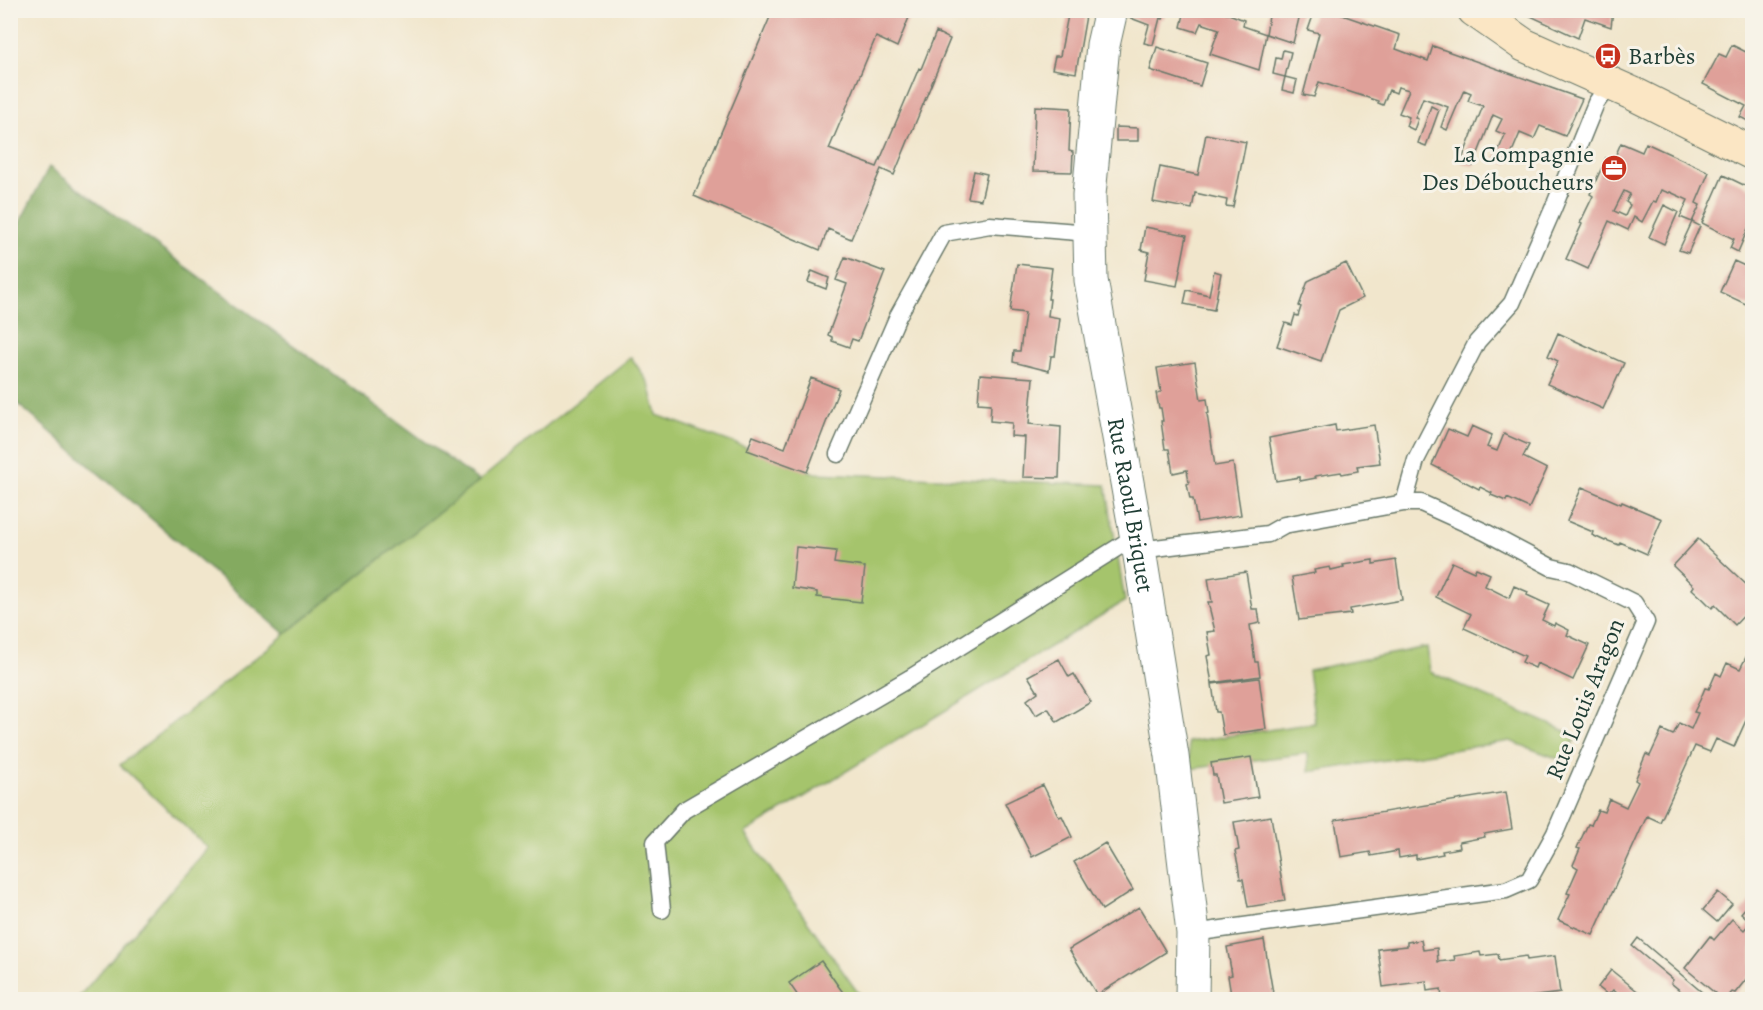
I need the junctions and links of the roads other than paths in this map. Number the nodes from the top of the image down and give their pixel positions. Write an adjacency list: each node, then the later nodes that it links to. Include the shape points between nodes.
1 (1111, 10): 5 (street, Rue Raoul Briquet, via 1102,57 1089,195)
2 (1474, 10): 3 (street, via 1524,45)
3 (1610, 83): 4 (street); 7 (lane, via 1596,103 1512,303 1477,342 1416,460)
4 (1752, 153)
5 (1090, 233): 6 (lane, via 990,225 944,233 898,316); 8 (street, Rue Raoul Briquet, via 1091,280)
6 (838, 454)
7 (1404, 502): 8 (lane, Rue Louis Aragon, via 1284,525 1268,534); 10 (lane, Rue Louis Aragon, via 1421,503 1634,603 1646,622 1555,832 1529,880 1506,890)
8 (1138, 543): 9 (lane, via 684,810 655,842); 10 (street, Rue Raoul Briquet, via 1172,756)
9 (662, 910)
10 (1193, 933): 11 (street, Rue Raoul Briquet)
11 (1192, 999)

